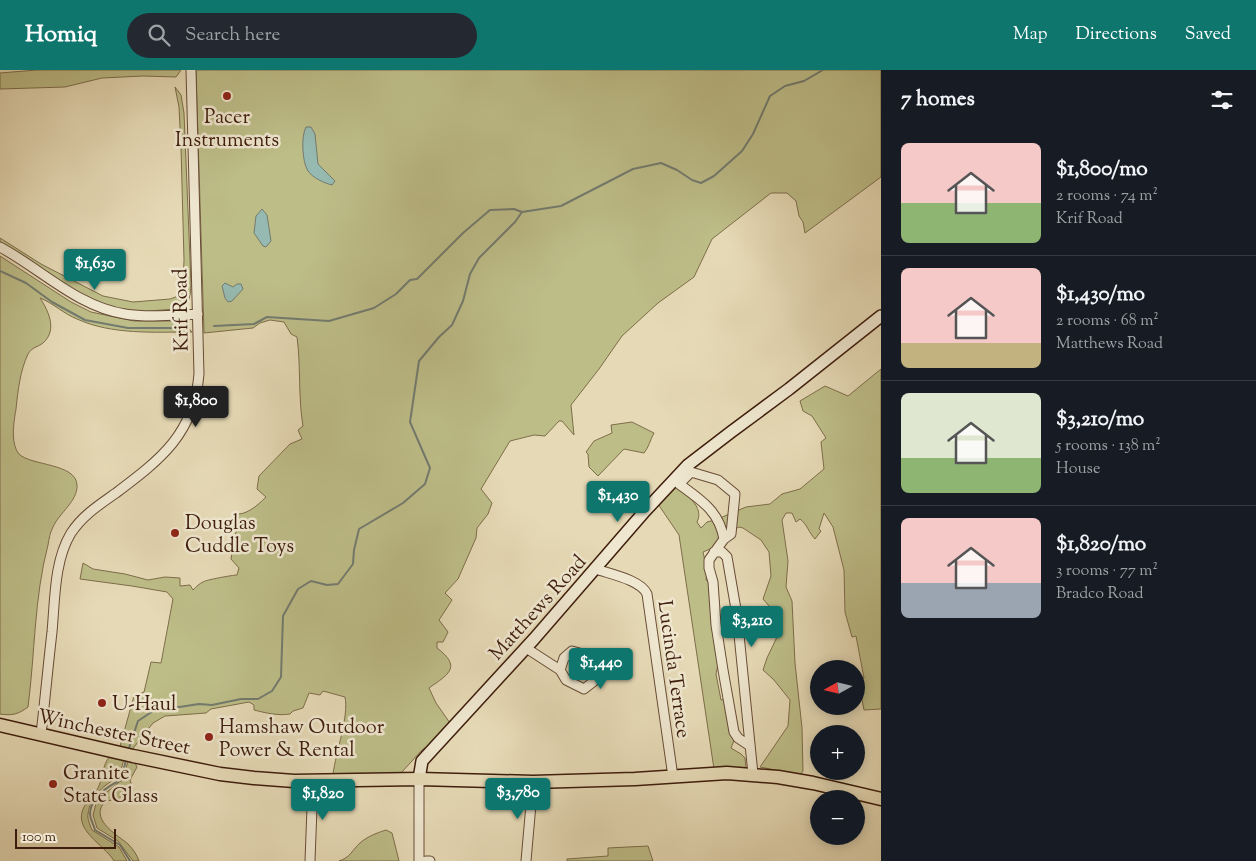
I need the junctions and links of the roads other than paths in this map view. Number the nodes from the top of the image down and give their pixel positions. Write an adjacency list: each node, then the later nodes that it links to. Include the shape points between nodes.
1 (191, 70): 3 (street, Krif Road)
2 (0, 247): 3 (street, via 69,292 100,307 147,316)
3 (198, 314): 11 (street, Krif Road, via 198,384 190,414 178,437 150,467 89,512 66,544 56,583)
4 (881, 316): 7 (street, Matthews Road, via 688,465)
5 (724, 539): 5 (street, via 731,534 735,494 718,480 691,472 679,484 709,506 722,527); 6 (street)
6 (714, 552): 12 (street, via 709,568 722,670 734,732); 12 (street, via 722,552 727,557 730,570)
7 (596, 569): 8 (street, Matthews Road); 14 (street, Lucinda Terrace, via 635,583 647,594)
8 (526, 648): 9 (street); 15 (street, Matthews Road, via 422,761)
9 (560, 670)
10 (0, 725): 11 (main road, Winchester Street)
11 (41, 734): 16 (main road, Winchester Street, via 220,774)
12 (750, 746): 13 (street)
13 (753, 774): 14 (main road, Winchester Street); 18 (main road, Winchester Street)
14 (673, 777): 17 (main road, Winchester Street)
15 (419, 779): 16 (main road, Winchester Street); 17 (main road, Winchester Street); 20 (street)
16 (313, 780): 19 (street)
17 (533, 782): 21 (street)
18 (881, 799)
19 (310, 861)
20 (419, 861)
21 (526, 861)

